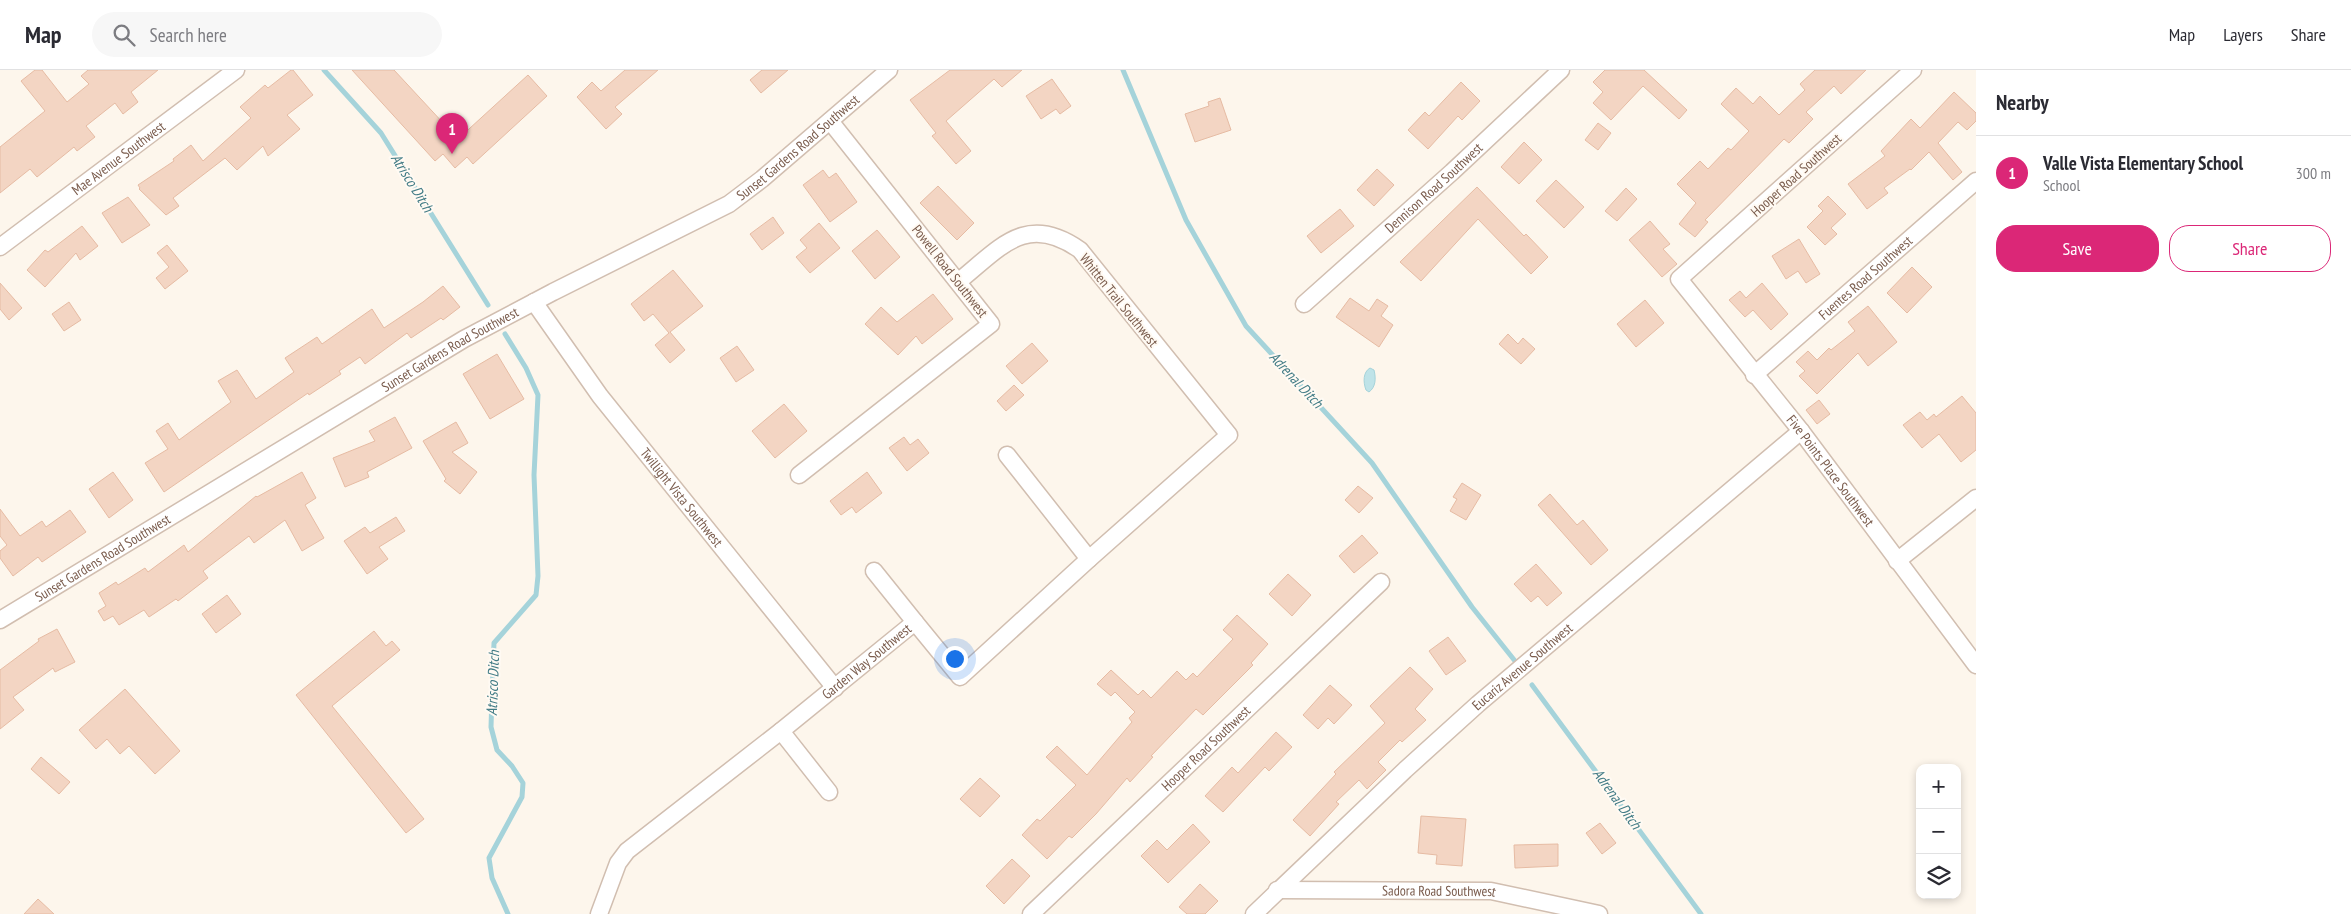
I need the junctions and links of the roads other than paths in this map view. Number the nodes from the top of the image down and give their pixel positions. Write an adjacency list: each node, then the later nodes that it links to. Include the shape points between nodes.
1 (236, 70): 7 (street, Mae Avenue Southwest)
2 (889, 70): 5 (street, Sunset Gardens Road Southwest)
3 (1561, 70): 11 (street, Dennison Road Southwest)
4 (1913, 70): 8 (street, Hooper Road Southwest)
5 (830, 121): 9 (street, Powell Road Southwest); 10 (street, Sunset Gardens Road Southwest, via 729,204)
6 (1976, 181): 12 (street, Fuentes Road Southwest)
7 (0, 247)
8 (1680, 279): 12 (street, Five Points Place Southwest)
9 (959, 281): 14 (street, Whitten Trail Southwest, via 1010,240 1029,234 1063,238 1080,250); 16 (street, Powell Road Southwest, via 991,324)
10 (530, 304): 22 (street, Sunset Gardens Road Southwest, via 464,339); 25 (street, Twillight Vista Southwest)
11 (1304, 304)
12 (1754, 374): 13 (street, Five Points Place Southwest)
13 (1801, 431): 19 (street, Five Points Place Southwest); 28 (street, Eucariz Avenue Southwest, via 1478,704)
14 (1229, 435): 18 (street, Garden Way Southwest)
15 (1007, 455): 18 (street)
16 (799, 475)
17 (1976, 498): 19 (street)
18 (1089, 559): 23 (street, Garden Way Southwest, via 960,677)
19 (1897, 561): 24 (street, Five Points Place Southwest)
20 (874, 571): 23 (street)
21 (1381, 582): 30 (street, Hooper Road Southwest)
22 (0, 620)
23 (915, 622): 25 (street, Garden Way Southwest)
24 (1976, 665)
25 (835, 688): 26 (street, Garden Way Southwest)
26 (781, 731): 27 (street); 29 (street, Garden Way Southwest, via 627,851 618,863)
27 (829, 792)
28 (1277, 890): 31 (street, Eucariz Avenue Southwest); 32 (street, Sadora Road Southwest, via 1491,891)
29 (599, 914)
30 (1031, 914)
31 (1254, 914)
32 (1599, 914)

